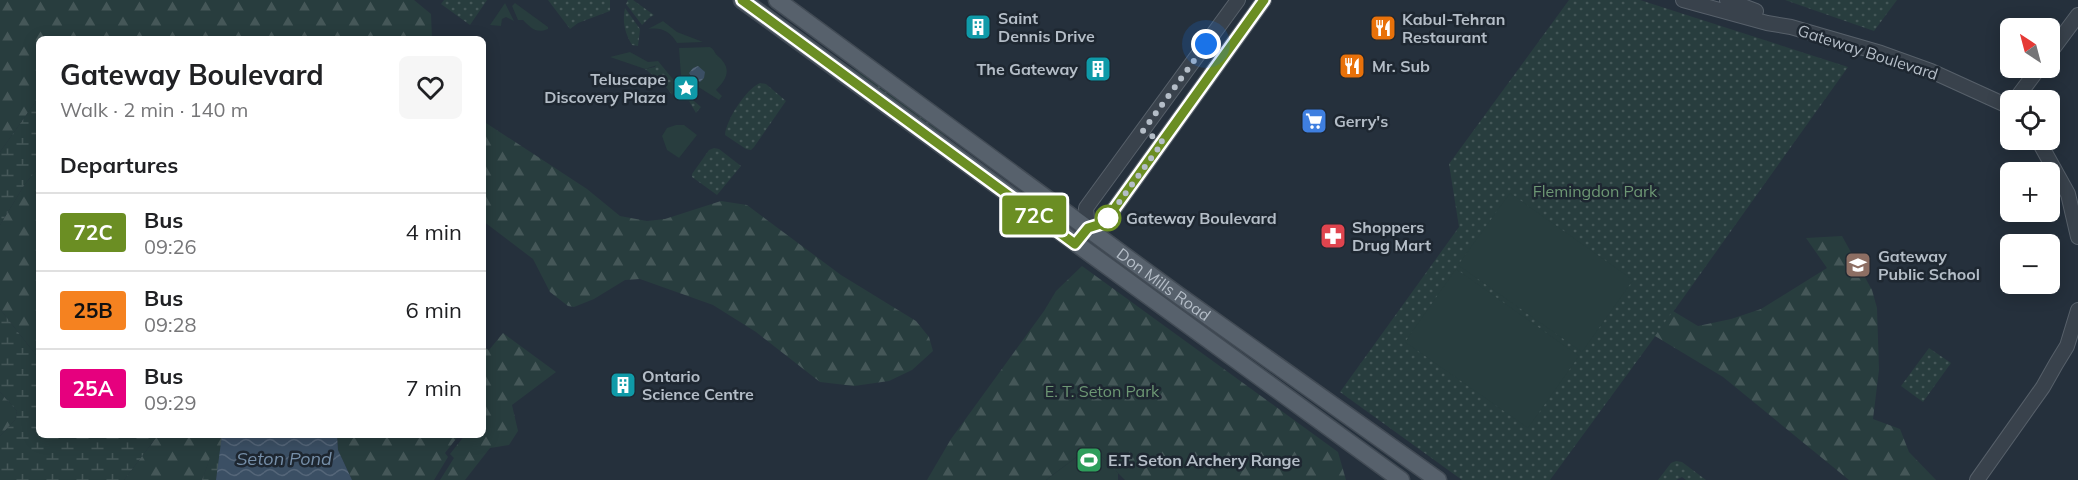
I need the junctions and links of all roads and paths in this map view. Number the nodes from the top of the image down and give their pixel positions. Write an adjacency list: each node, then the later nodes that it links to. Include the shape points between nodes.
1 (742, 0): 19 (main road, Don Mills Road)
2 (777, 0): 16 (main road, Don Mills Road)
3 (1238, 0): 13 (street)
4 (1264, 0): 14 (street)
5 (1683, 0): 8 (street, Gateway Boulevard)
6 (1726, 0): 8 (street, Gateway Boulevard)
7 (2078, 15): 9 (street)
8 (1791, 27): 12 (street, Gateway Boulevard, via 1931,71)
9 (2060, 39)
10 (2031, 78): 11 (street)
11 (2022, 90)
12 (2000, 102)
13 (1143, 131): 14 (street); 16 (street, via 1086,208)
14 (1163, 142): 16 (street, via 1104,223)
15 (2044, 150): 17 (street, via 2068,194)
16 (1088, 228): 20 (main road, Don Mills Road)
17 (2078, 237)
18 (2078, 310): 21 (street, via 2067,346 2043,387)
19 (1401, 480)
20 (1438, 480)
21 (1977, 480)

